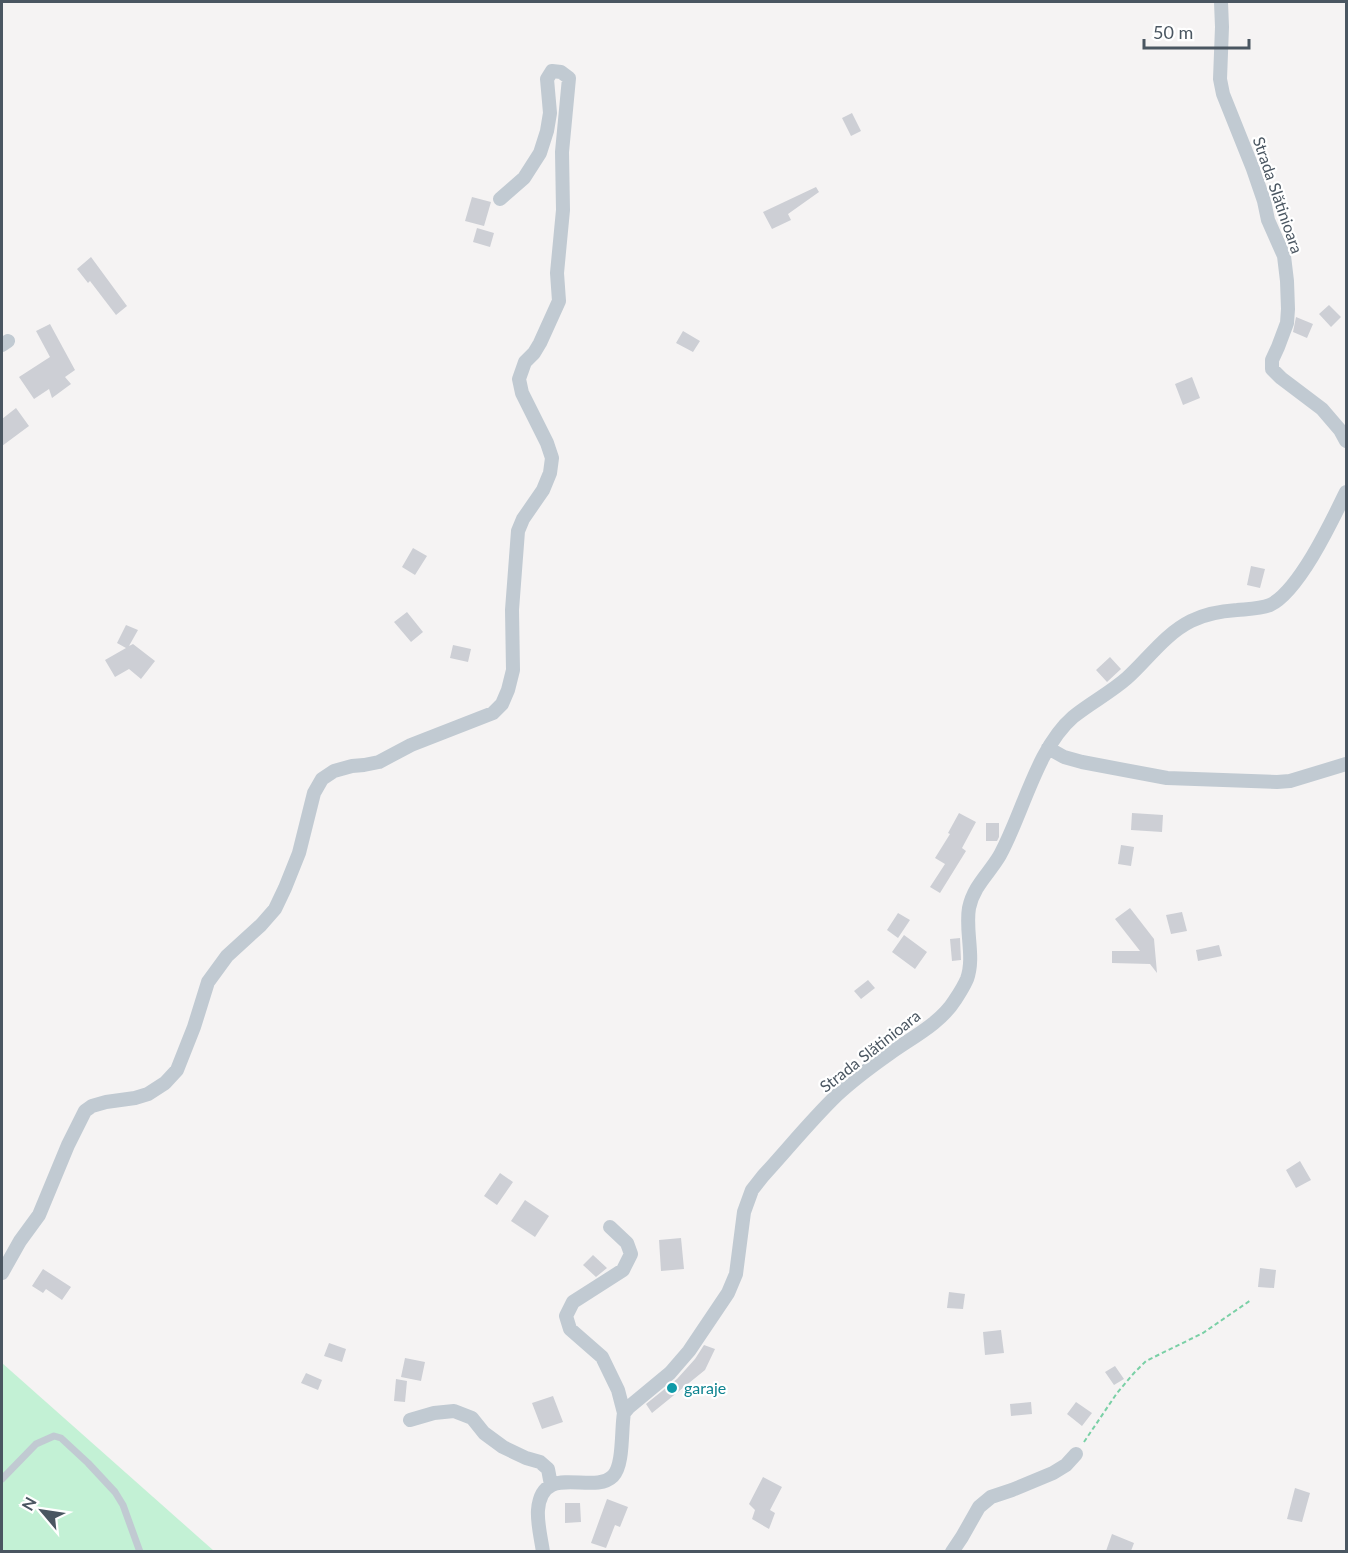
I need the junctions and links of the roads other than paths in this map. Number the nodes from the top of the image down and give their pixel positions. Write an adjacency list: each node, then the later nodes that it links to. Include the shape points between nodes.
1 (1221, 2): 3 (street, Strada Slătinioara, via 1223,94 1284,256 1287,322 1272,369 1322,409)
2 (500, 199): 8 (street, via 524,178 540,153 550,113 547,79 552,71 561,72 569,78 562,152 559,301 519,379 552,458 543,490 518,531 512,610 513,670 508,690 493,713 379,762 334,771 322,779 314,793 299,853 275,909 227,956 208,982 177,1070 148,1094 106,1102 85,1111 39,1215)
3 (1347, 441)
4 (1347, 492): 5 (street, Strada Slătinioara, via 1305,568 1286,593 1270,605 1212,613 1171,634 1126,679 1073,717)
5 (1048, 748): 6 (street, via 1082,762 1167,778 1284,781); 9 (street, Strada Slătinioara, via 998,858 973,895 967,979 953,1003 916,1037 837,1095 763,1176 752,1190 744,1212 736,1274 728,1293 689,1352)
6 (1347, 764)
7 (610, 1227): 9 (street, via 627,1243 631,1254 623,1270 573,1302 566,1316 570,1329 602,1358)
8 (2, 1273)
9 (624, 1413): 13 (street, via 619,1465 613,1476 601,1483)
10 (410, 1420): 13 (street, via 454,1411 472,1418 503,1447 540,1462 548,1469)
11 (1076, 1454): 16 (street, via 1053,1473 991,1497 979,1508)
12 (2, 1479): 14 (lane, via 36,1444 54,1436 61,1438 115,1492)
13 (551, 1485): 15 (street, via 542,1495 538,1510)
14 (140, 1551)
15 (543, 1551)
16 (958, 1551)

